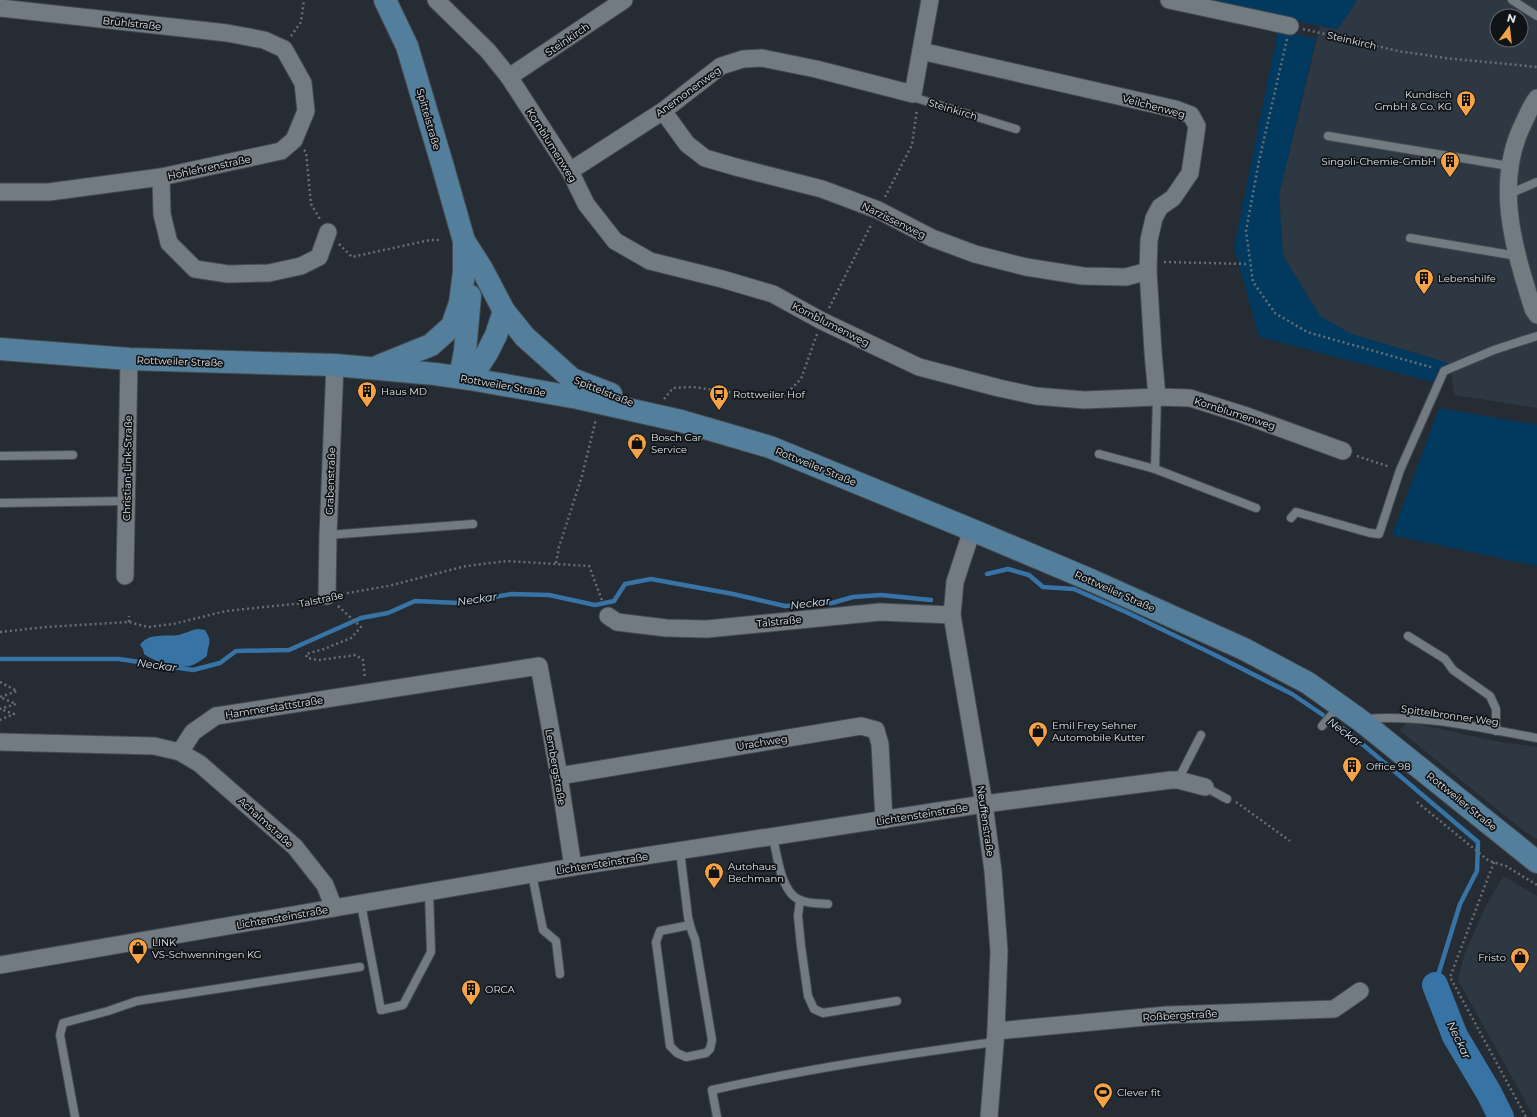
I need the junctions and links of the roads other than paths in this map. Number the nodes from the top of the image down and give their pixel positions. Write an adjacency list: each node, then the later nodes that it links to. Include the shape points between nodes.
1 (385, 0): 26 (main road, Spittelstraße, via 407,46)
2 (436, 0): 11 (street, Kornblumenweg, via 488,51)
3 (624, 0): 11 (street, Steinkirch)
4 (930, 0): 10 (street)
5 (1169, 0): 9 (street)
6 (1512, 0): 8 (lane)
7 (0, 8): 17 (street, Brühlstraße, via 227,33 264,40 284,49 303,83 306,111)
8 (1537, 16)
9 (1290, 26)
10 (921, 51): 12 (street); 28 (street, Veilchenweg, via 1175,109 1191,115 1197,126 1190,173 1173,198 1160,208 1154,218 1149,240)
11 (509, 77): 19 (street, Kornblumenweg)
12 (916, 96): 14 (street, Anemonenweg, via 808,67 762,58 743,59 721,66); 15 (lane, Steinkirch)
13 (1537, 98): 18 (street, via 1518,135)
14 (663, 110): 19 (street, Anemonenweg); 28 (street, Narzissenweg, via 687,144 705,158 822,189 878,210 932,238 975,254 1026,267 1083,276 1126,277)
15 (1016, 128)
16 (1328, 136): 18 (lane)
17 (294, 140): 20 (street, Hohlehrenstraße, via 281,151)
18 (1509, 166): 23 (street)
19 (570, 171): 38 (street, Kornblumenweg, via 586,204 614,241 650,261 773,294 822,321 919,367 1036,396 1084,400)
20 (161, 177): 22 (street, Hohlehrenstraße, via 49,192); 24 (street, via 162,214 169,243 195,269 228,274 269,273 302,266 319,257)
21 (1537, 182): 23 (lane)
22 (0, 192)
23 (1509, 194): 27 (street, via 1509,214)
24 (328, 232)
25 (1410, 238): 27 (lane)
26 (464, 241): 29 (main road, Spittelstraße); 30 (main road, Spittelstraße)
27 (1517, 256): 31 (street)
28 (1148, 266): 38 (street, Veilchenweg)
29 (464, 272): 36 (main road, Spittelstraße, via 460,303 452,326 431,345); 37 (main road, Spittelstraße, via 470,296)
30 (504, 311): 37 (main road, via 487,353); 39 (main road, Spittelstraße, via 525,337 572,379)
31 (1537, 315)
32 (1537, 336): 48 (lane, via 1494,350 1444,371 1400,470 1379,534 1296,512)
33 (0, 349): 34 (main road, Rottweiler Straße)
34 (129, 359): 35 (main road, Rottweiler Straße); 45 (street, Christian-Link-Straße)
35 (335, 365): 36 (main road, Rottweiler Straße); 51 (street, Grabenstraße)
36 (375, 368): 37 (main road, Rottweiler Straße)
37 (465, 378): 39 (main road, Rottweiler Straße, via 578,398)
38 (1157, 397): 40 (street, Kornblumenweg, via 1190,398); 44 (lane)
39 (681, 421): 50 (main road, Rottweiler Straße, via 770,447)
40 (1344, 451)
41 (1099, 454): 44 (lane)
42 (73, 455): 43 (lane)
43 (0, 456)
44 (1155, 469): 47 (lane)
45 (126, 501): 46 (lane); 52 (street, Christian-Link-Straße)
46 (0, 503)
47 (1256, 508)
48 (1291, 518)
49 (473, 524): 51 (lane)
50 (972, 530): 54 (street, Neuffenstraße, via 955,582); 58 (main road, Rottweiler Straße, via 1244,649 1308,683)
51 (328, 535): 53 (street, Grabenstraße)
52 (125, 576)
53 (333, 601)
54 (952, 615): 55 (street, Talstraße, via 880,612 707,629 666,628 617,622); 70 (street, Neuffenstraße)
55 (608, 616)
56 (1408, 636): 61 (lane, via 1445,659 1453,670 1490,696 1496,708)
57 (538, 666): 65 (street, Hammerstattstraße, via 216,716 193,732); 66 (street, Lembergstraße)
58 (1338, 708): 59 (main road, Rottweiler Straße); 60 (lane)
59 (1360, 720): 61 (lane, Spittelbronner Weg, via 1392,717 1439,721); 74 (main road, Rottweiler Straße)
60 (1322, 726)
61 (1496, 731): 63 (lane, Spittelbronner Weg)
62 (1201, 735): 67 (lane)
63 (1537, 738)
64 (0, 742): 65 (street, via 154,746)
65 (180, 752): 81 (street, Achalmstraße, via 200,764 295,848 325,885)
66 (559, 776): 71 (street, Urachweg, via 861,726 876,730 880,744); 75 (street, Lembergstraße)
67 (1178, 780): 68 (street, Lichtensteinstraße); 70 (street, Lichtensteinstraße)
68 (1205, 787): 69 (lane)
69 (1227, 798)
70 (984, 804): 71 (street, Lichtensteinstraße); 88 (street, Neuffenstraße, via 993,871 999,951)
71 (884, 820): 72 (street, Lichtensteinstraße)
72 (773, 837): 73 (street, Lichtensteinstraße); 78 (lane, via 785,887)
73 (680, 851): 75 (street, Lichtensteinstraße); 82 (lane)
74 (1537, 862)
75 (573, 867): 76 (street, Lichtensteinstraße)
76 (532, 874): 77 (street, Lichtensteinstraße); 85 (lane, via 543,930 556,941)
77 (429, 892): 79 (street, Lichtensteinstraße); 79 (lane, via 431,952 403,1005 381,1010)
78 (800, 900): 80 (lane); 87 (lane, via 798,916 801,946 808,996 814,1009 823,1013)
79 (360, 904): 81 (street, Lichtensteinstraße)
80 (828, 904)
81 (334, 908): 83 (street, Lichtensteinstraße)
82 (690, 925): 82 (lane, via 695,939 712,1040 706,1054 686,1057 670,1046 656,942 660,932)
83 (0, 965)
84 (360, 967): 89 (lane, via 137,1001 64,1023 60,1035)
85 (560, 974)
86 (1360, 991): 88 (street, Roßbergstraße, via 1334,1009 1167,1015)
87 (897, 1001)
88 (996, 1037): 90 (lane, via 770,1077 712,1090); 91 (street, Neuffenstraße)
89 (75, 1117)
90 (717, 1117)
91 (989, 1117)

